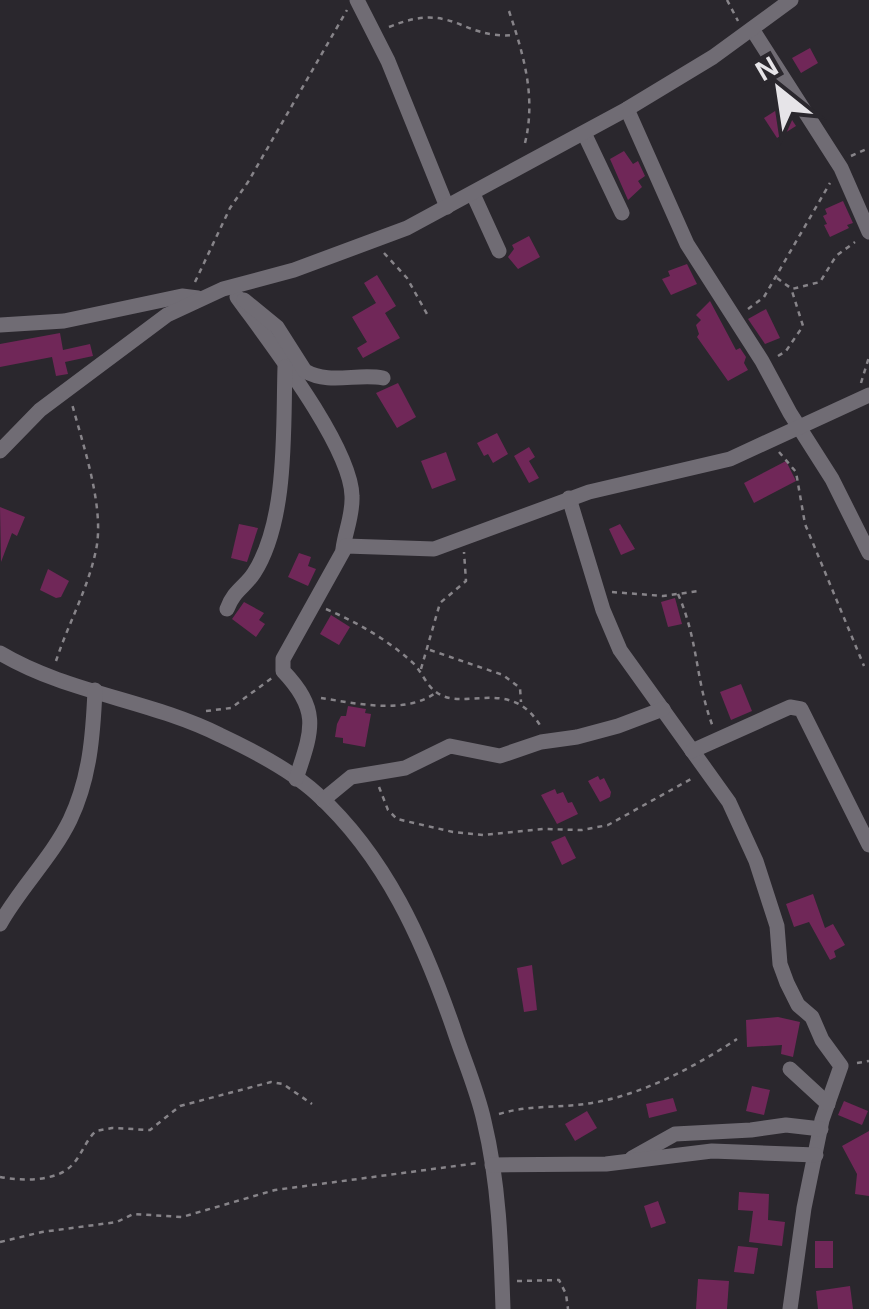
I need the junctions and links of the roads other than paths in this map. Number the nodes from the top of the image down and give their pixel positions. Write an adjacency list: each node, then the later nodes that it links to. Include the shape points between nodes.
1 (355, 0): 7 (street)
2 (792, 0): 3 (street)
3 (748, 32): 4 (street); 9 (street, via 838,164)
4 (626, 109): 5 (street); 17 (street, via 686,244)
5 (584, 133): 6 (street); 8 (street)
6 (473, 194): 7 (street); 10 (street)
7 (447, 207): 11 (street, via 370,244)
8 (622, 213)
9 (862, 237)
10 (498, 252)
11 (230, 293): 12 (street); 14 (street); 15 (street, via 277,327 312,375)
12 (198, 298): 13 (street); 18 (street, via 67,388)
13 (0, 325)
14 (286, 368): 20 (street, via 350,483); 22 (street, via 280,481 270,532 254,573)
15 (383, 378)
16 (865, 397): 17 (street)
17 (799, 426): 19 (street, via 730,459); 21 (street)
18 (0, 451)
19 (569, 498): 20 (street, via 426,550); 25 (street, via 620,650)
20 (343, 550): 27 (street, via 283,659 283,671 305,696 310,716)
21 (869, 553)
22 (226, 608)
23 (0, 654): 24 (street)
24 (94, 690): 27 (street, via 221,735); 30 (street, via 94,739 70,820)
25 (663, 709): 26 (street); 28 (street, via 500,756 450,746 405,768 351,777)
26 (692, 750): 29 (street, via 790,707 801,709); 32 (street, via 729,802 756,861 794,998 840,1062)
27 (296, 778): 28 (street)
28 (323, 800): 36 (street, via 374,858 416,930 484,1120)
29 (869, 845)
30 (0, 924)
31 (790, 1069): 32 (street)
32 (828, 1104): 33 (street)
33 (820, 1130): 34 (street); 35 (street, via 786,1125 676,1134)
34 (816, 1155): 35 (street, via 743,1150); 38 (street)
35 (628, 1160): 36 (street)
36 (492, 1163): 37 (street)
37 (503, 1309)
38 (790, 1309)

